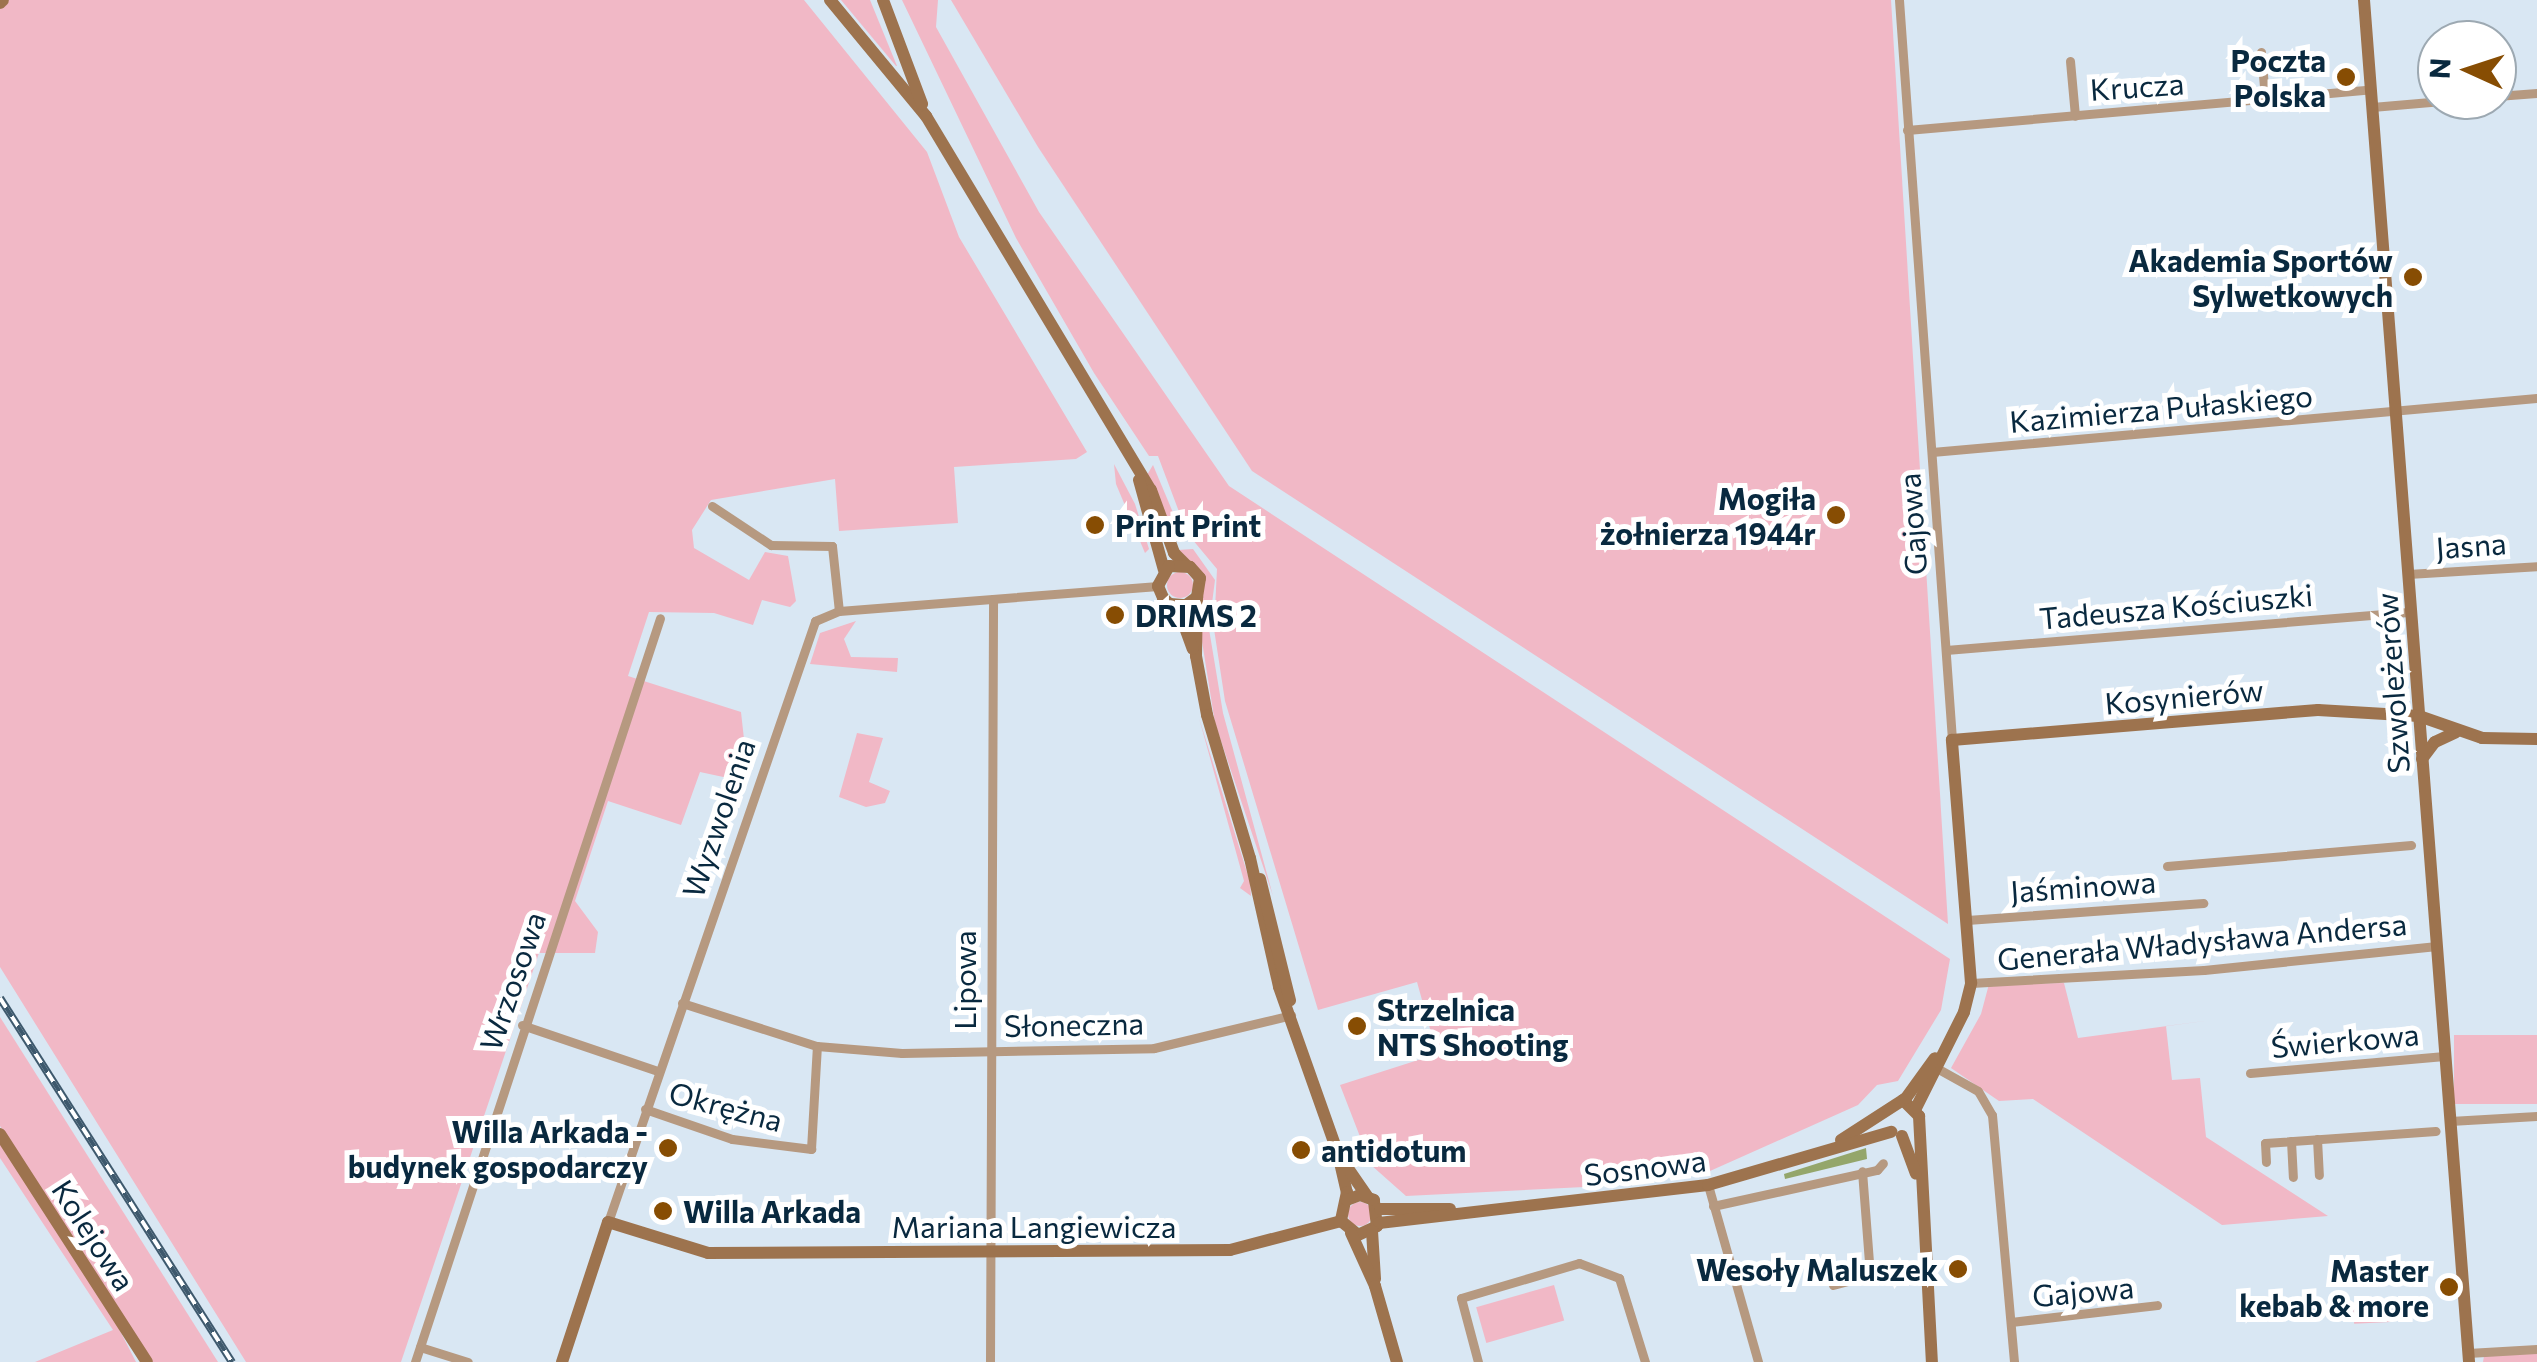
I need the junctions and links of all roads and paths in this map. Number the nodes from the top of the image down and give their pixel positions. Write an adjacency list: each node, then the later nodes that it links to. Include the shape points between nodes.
1 (830, 0): 11 (street)
2 (883, 0): 11 (street)
3 (1899, 0): 13 (street, Gajowa)
4 (2364, 0): 7 (street, Szwoleżerów)
5 (2261, 52): 8 (street)
6 (2070, 62): 12 (street)
7 (2371, 89): 8 (street, Krucza); 10 (street, Szwoleżerów)
8 (2264, 98): 12 (street, Krucza)
9 (2417, 103): 10 (street)
10 (2372, 107): 15 (street, Szwoleżerów)
11 (926, 116): 17 (street)
12 (2075, 116): 13 (street, Krucza)
13 (1906, 130): 16 (street, Gajowa)
14 (2537, 398): 15 (street, Kazimierza Pułaskiego)
15 (2395, 411): 16 (street, Kazimierza Pułaskiego); 22 (street, Szwoleżerów)
16 (1932, 452): 30 (street, Gajowa)
17 (1136, 468): 19 (street); 21 (street)
18 (712, 506): 27 (street, via 771,544 832,546)
19 (1186, 565): 21 (street); 24 (street, via 1200,578)
20 (2537, 566): 22 (street, Jasna)
21 (1164, 570): 23 (street)
22 (2408, 574): 28 (street, Szwoleżerów)
23 (1158, 586): 25 (street); 26 (street)
24 (1197, 597): 26 (street); 31 (street)
25 (993, 599): 27 (street); 47 (street, Lipowa)
26 (1170, 604): 31 (street)
27 (840, 612): 43 (street, Wyzwolenia, via 809,630)
28 (2412, 612): 30 (street, Tadeusza Kościuszki); 32 (street, Szwoleżerów)
29 (660, 618): 45 (street, Wrzosowa)
30 (1946, 650): 35 (street, Gajowa)
31 (1196, 656): 44 (street, via 1270,912)
32 (2419, 716): 33 (street, Kosynierów); 35 (street, Kosynierów, via 2318,710); 36 (street, Szwoleżerów)
33 (2456, 732): 34 (street, Kosynierów); 36 (street, via 2435,742)
34 (2537, 739)
35 (1952, 740): 40 (street, Gajowa)
36 (2422, 759): 41 (street, Szwoleżerów)
37 (2411, 845): 38 (street)
38 (2167, 866)
39 (2202, 902): 40 (street, Jaśminowa)
40 (1967, 920): 42 (street, Gajowa)
41 (2437, 946): 42 (street, Generała Władysława Andersa, via 2204,970); 48 (street, Szwoleżerów)
42 (1971, 982): 49 (street, Gajowa)
43 (682, 1002): 46 (street, Słoneczna); 50 (street, Wyzwolenia)
44 (1291, 1015): 47 (street, Słoneczna, via 1154,1048); 64 (street)
45 (522, 1026): 50 (street); 84 (street, Wrzosowa)
46 (817, 1046): 47 (street, Słoneczna); 54 (street, Okrężna, via 810,1149 732,1139)
47 (989, 1051): 79 (street, Lipowa)
48 (2444, 1056): 51 (street, Świerkowa); 57 (street, Szwoleżerów)
49 (1933, 1066): 52 (street, Gajowa); 53 (street, Gajowa); 83 (street, Gajowa, via 1978,1092 1992,1115)
50 (658, 1071): 54 (street, Wyzwolenia)
51 (2250, 1072)
52 (1903, 1100): 53 (street); 55 (street, Gajowa)
53 (1916, 1108): 58 (street)
54 (645, 1109): 77 (street, Wyzwolenia)
55 (1884, 1113): 61 (street); 65 (street, Sosnowa)
56 (2537, 1116): 57 (street)
57 (2450, 1121): 86 (street, Szwoleżerów)
58 (1916, 1128): 61 (street, Sosnowa); 72 (street)
59 (2436, 1130): 62 (street)
60 (0, 1134): 87 (street, Kolejowa)
61 (1896, 1134): 65 (street, Sosnowa); 72 (street)
62 (2317, 1139): 63 (street); 69 (street)
63 (2291, 1141): 67 (street, via 2264,1143); 70 (street)
64 (1338, 1154): 73 (street); 74 (street)
65 (1811, 1156): 71 (street, Sosnowa)
66 (1882, 1162): 68 (street, Sosnowa)
67 (2266, 1162)
68 (1862, 1171): 75 (street, Sosnowa); 80 (street, via 1870,1274)
69 (2319, 1174)
70 (2293, 1177)
71 (1708, 1186): 75 (street); 76 (street, Sosnowa)
72 (1920, 1191): 96 (street)
73 (1368, 1196): 74 (street); 76 (street)
74 (1347, 1200): 78 (street)
75 (1714, 1206): 95 (street)
76 (1377, 1221): 78 (street, Mariana Langiewicza); 81 (street)
77 (608, 1222): 79 (street, Mariana Langiewicza, via 708,1253); 90 (street, Wyzwolenia)
78 (1346, 1227): 79 (street, Mariana Langiewicza, via 1230,1250); 81 (street)
79 (990, 1252): 91 (street, Lipowa)
80 (1833, 1285)
81 (1376, 1286): 92 (street)
82 (2156, 1305): 83 (street, Gajowa)
83 (2010, 1322): 97 (street, Gajowa)
84 (420, 1347): 88 (street, Wrzosowa); 89 (street)
85 (2537, 1349): 86 (street)
86 (2469, 1357)
87 (146, 1362)
88 (415, 1362)
89 (468, 1362)
90 (562, 1362)
91 (990, 1362)
92 (1396, 1362)
93 (1478, 1362): 94 (street, via 1461,1298 1588,1264 1618,1278)
94 (1645, 1362)
95 (1758, 1362)
96 (1932, 1362)
97 (2014, 1362)

